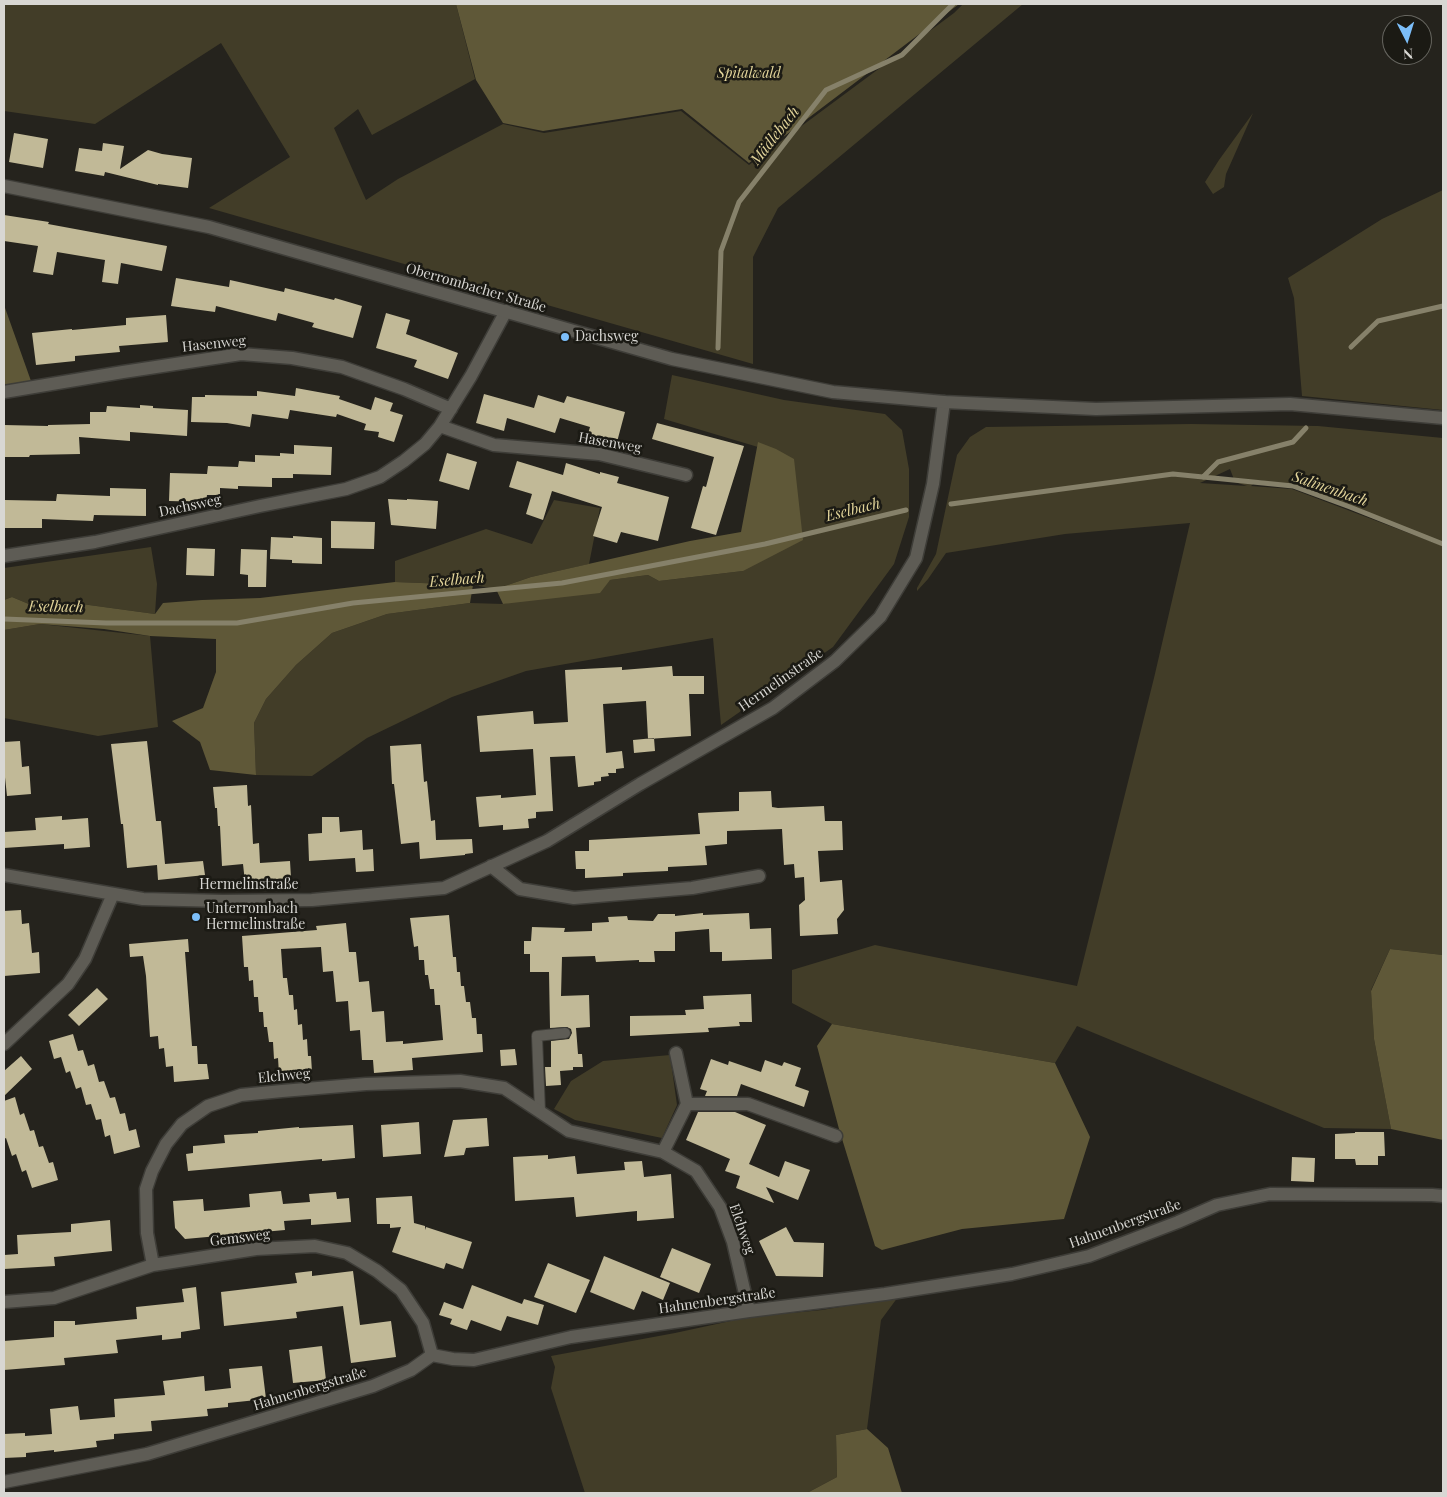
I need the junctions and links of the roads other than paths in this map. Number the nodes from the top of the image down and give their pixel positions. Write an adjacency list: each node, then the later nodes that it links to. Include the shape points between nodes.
1 (4, 186): 2 (street, Oberrombacher Straße, via 209,227)
2 (506, 311): 4 (street, Oberrombacher Straße, via 672,359 833,392); 5 (street, Dachsweg)
3 (4, 392): 5 (street, Hasenweg, via 241,354 292,358 342,367)
4 (944, 402): 6 (street, Oberrombacher Straße, via 1096,409 1290,404); 10 (street, Hermelinstraße, via 933,484 916,558 880,617 835,661 773,708 547,841)
5 (451, 409): 7 (street, Dachsweg)
6 (1443, 418)
7 (440, 426): 8 (street, Hasenweg, via 494,445 599,454); 9 (street, Dachsweg, via 404,461 380,477 346,489 95,542)
8 (686, 475)
9 (4, 556)
10 (491, 866): 12 (street, via 520,889 574,898 692,888); 13 (street, Hermelinstraße, via 444,888 312,900 222,901)
11 (4, 875): 13 (street, Hermelinstraße)
12 (759, 876)
13 (113, 894): 15 (street, via 86,960 68,984)
14 (565, 1033): 18 (lane, via 537,1036)
15 (4, 1044)
16 (676, 1053): 17 (street)
17 (687, 1104): 19 (street, via 748,1104); 20 (street)
18 (540, 1111): 20 (street, Elchweg, via 569,1131); 22 (street, Elchweg, via 504,1088 460,1081 366,1084 241,1095 208,1106 182,1124 152,1170 146,1189 147,1233)
19 (836, 1136)
20 (663, 1152): 24 (street, Elchweg, via 696,1171 720,1207 733,1242)
21 (1443, 1196): 24 (street, Hahnenbergstraße, via 1270,1194 1217,1204 1089,1256 1028,1271 894,1293)
22 (153, 1265): 23 (street, Gemsweg, via 54,1298); 25 (street, Gemsweg, via 256,1249 315,1246 347,1253 401,1290 423,1323)
23 (4, 1302)
24 (749, 1310): 25 (street, Hahnenbergstraße, via 571,1337 474,1360)
25 (432, 1355): 26 (street, Hahnenbergstraße, via 411,1370 373,1386 147,1454)
26 (4, 1482)

